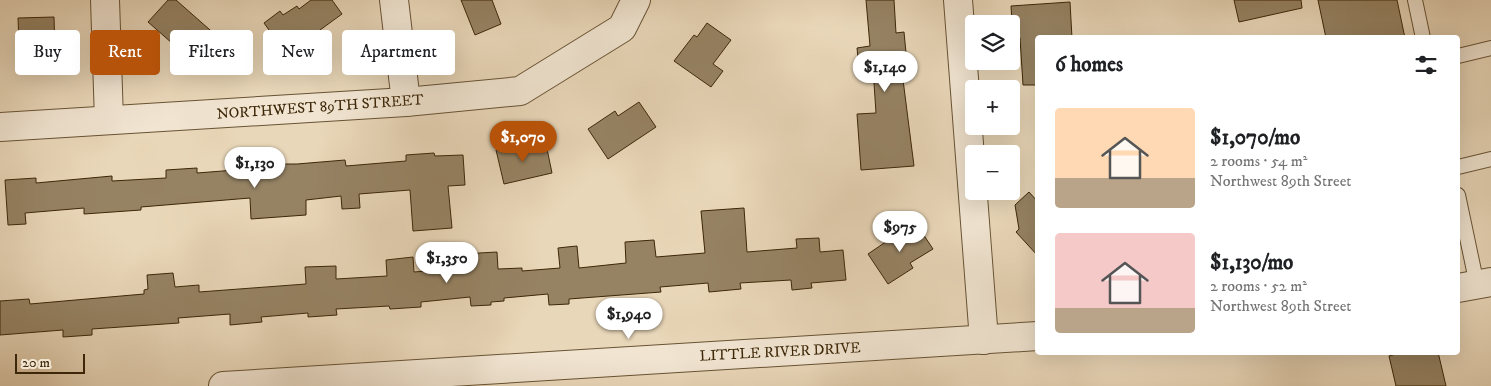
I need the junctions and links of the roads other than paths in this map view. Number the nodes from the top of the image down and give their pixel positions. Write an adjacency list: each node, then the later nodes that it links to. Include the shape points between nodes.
1 (105, 0): 10 (street)
2 (394, 0): 9 (street)
3 (636, 0): 9 (street, NORTHWEST 89TH STREET, via 622,28 520,90)
4 (958, 0): 17 (street)
5 (1415, 0): 6 (lane)
6 (1422, 35)
7 (1491, 48): 8 (lane)
8 (1460, 56)
9 (406, 102): 10 (street, NORTHWEST 89TH STREET)
10 (109, 120): 11 (street, NORTHWEST 89TH STREET)
11 (0, 127)
12 (1491, 159): 13 (lane)
13 (1460, 167)
14 (1460, 206): 15 (lane)
15 (1475, 285)
16 (1035, 336): 17 (street, LITTLE RIVER DRIVE)
17 (984, 340): 18 (street, LITTLE RIVER DRIVE)
18 (223, 386)

